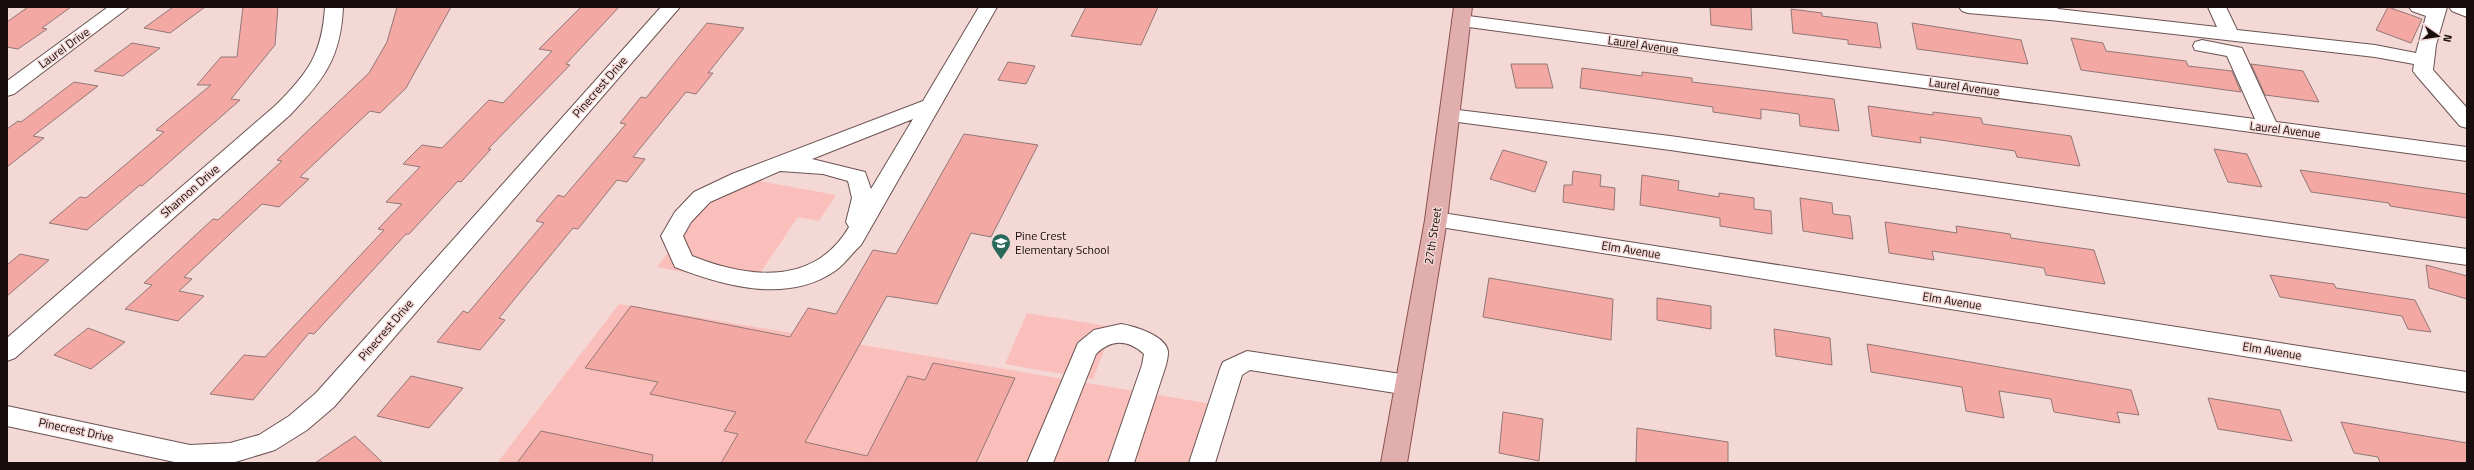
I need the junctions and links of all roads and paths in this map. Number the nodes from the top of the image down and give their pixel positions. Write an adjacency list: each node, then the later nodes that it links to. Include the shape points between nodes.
1 (120, 7): 15 (street, Laurel Drive)
2 (334, 7): 25 (street, Shannon Drive, via 334,34 326,57 312,82)
3 (670, 7): 28 (street, Pinecrest Drive, via 325,400 298,423 266,443 230,453 190,455)
4 (988, 7): 16 (street)
5 (1968, 7): 9 (street)
6 (2217, 7): 12 (street)
7 (2458, 7): 10 (street)
8 (2431, 9): 14 (street)
9 (2049, 11): 12 (street)
10 (2467, 11)
11 (1462, 14): 17 (main road, 27th Street); 19 (street, Laurel Avenue)
12 (2230, 35): 14 (street, via 2375,51)
13 (2182, 44): 19 (street, via 2235,52)
14 (2425, 60): 18 (street, via 2423,71)
15 (7, 90)
16 (928, 106): 21 (street); 23 (street, via 926,117)
17 (1450, 115): 22 (main road, 27th Street); 24 (street, via 1670,143)
18 (2467, 121)
19 (2269, 128): 20 (street, Laurel Avenue)
20 (2467, 154)
21 (764, 169): 23 (street, via 814,165 831,167 858,176 863,198); 23 (street, via 702,197 683,216 672,236 683,261 732,278 766,282 796,278 825,266)
22 (1436, 220): 26 (street, Elm Avenue); 27 (main road, 27th Street)
23 (853, 239)
24 (2467, 257)
25 (7, 352)
26 (2467, 382)
27 (1408, 385): 31 (street, via 1247,360 1232,369); 32 (main road, 27th Street)
28 (7, 416)
29 (1040, 463): 30 (street, via 1086,349 1094,340 1116,333 1148,342 1156,351 1154,365)
30 (1121, 463)
31 (1202, 463)
32 (1394, 463)

